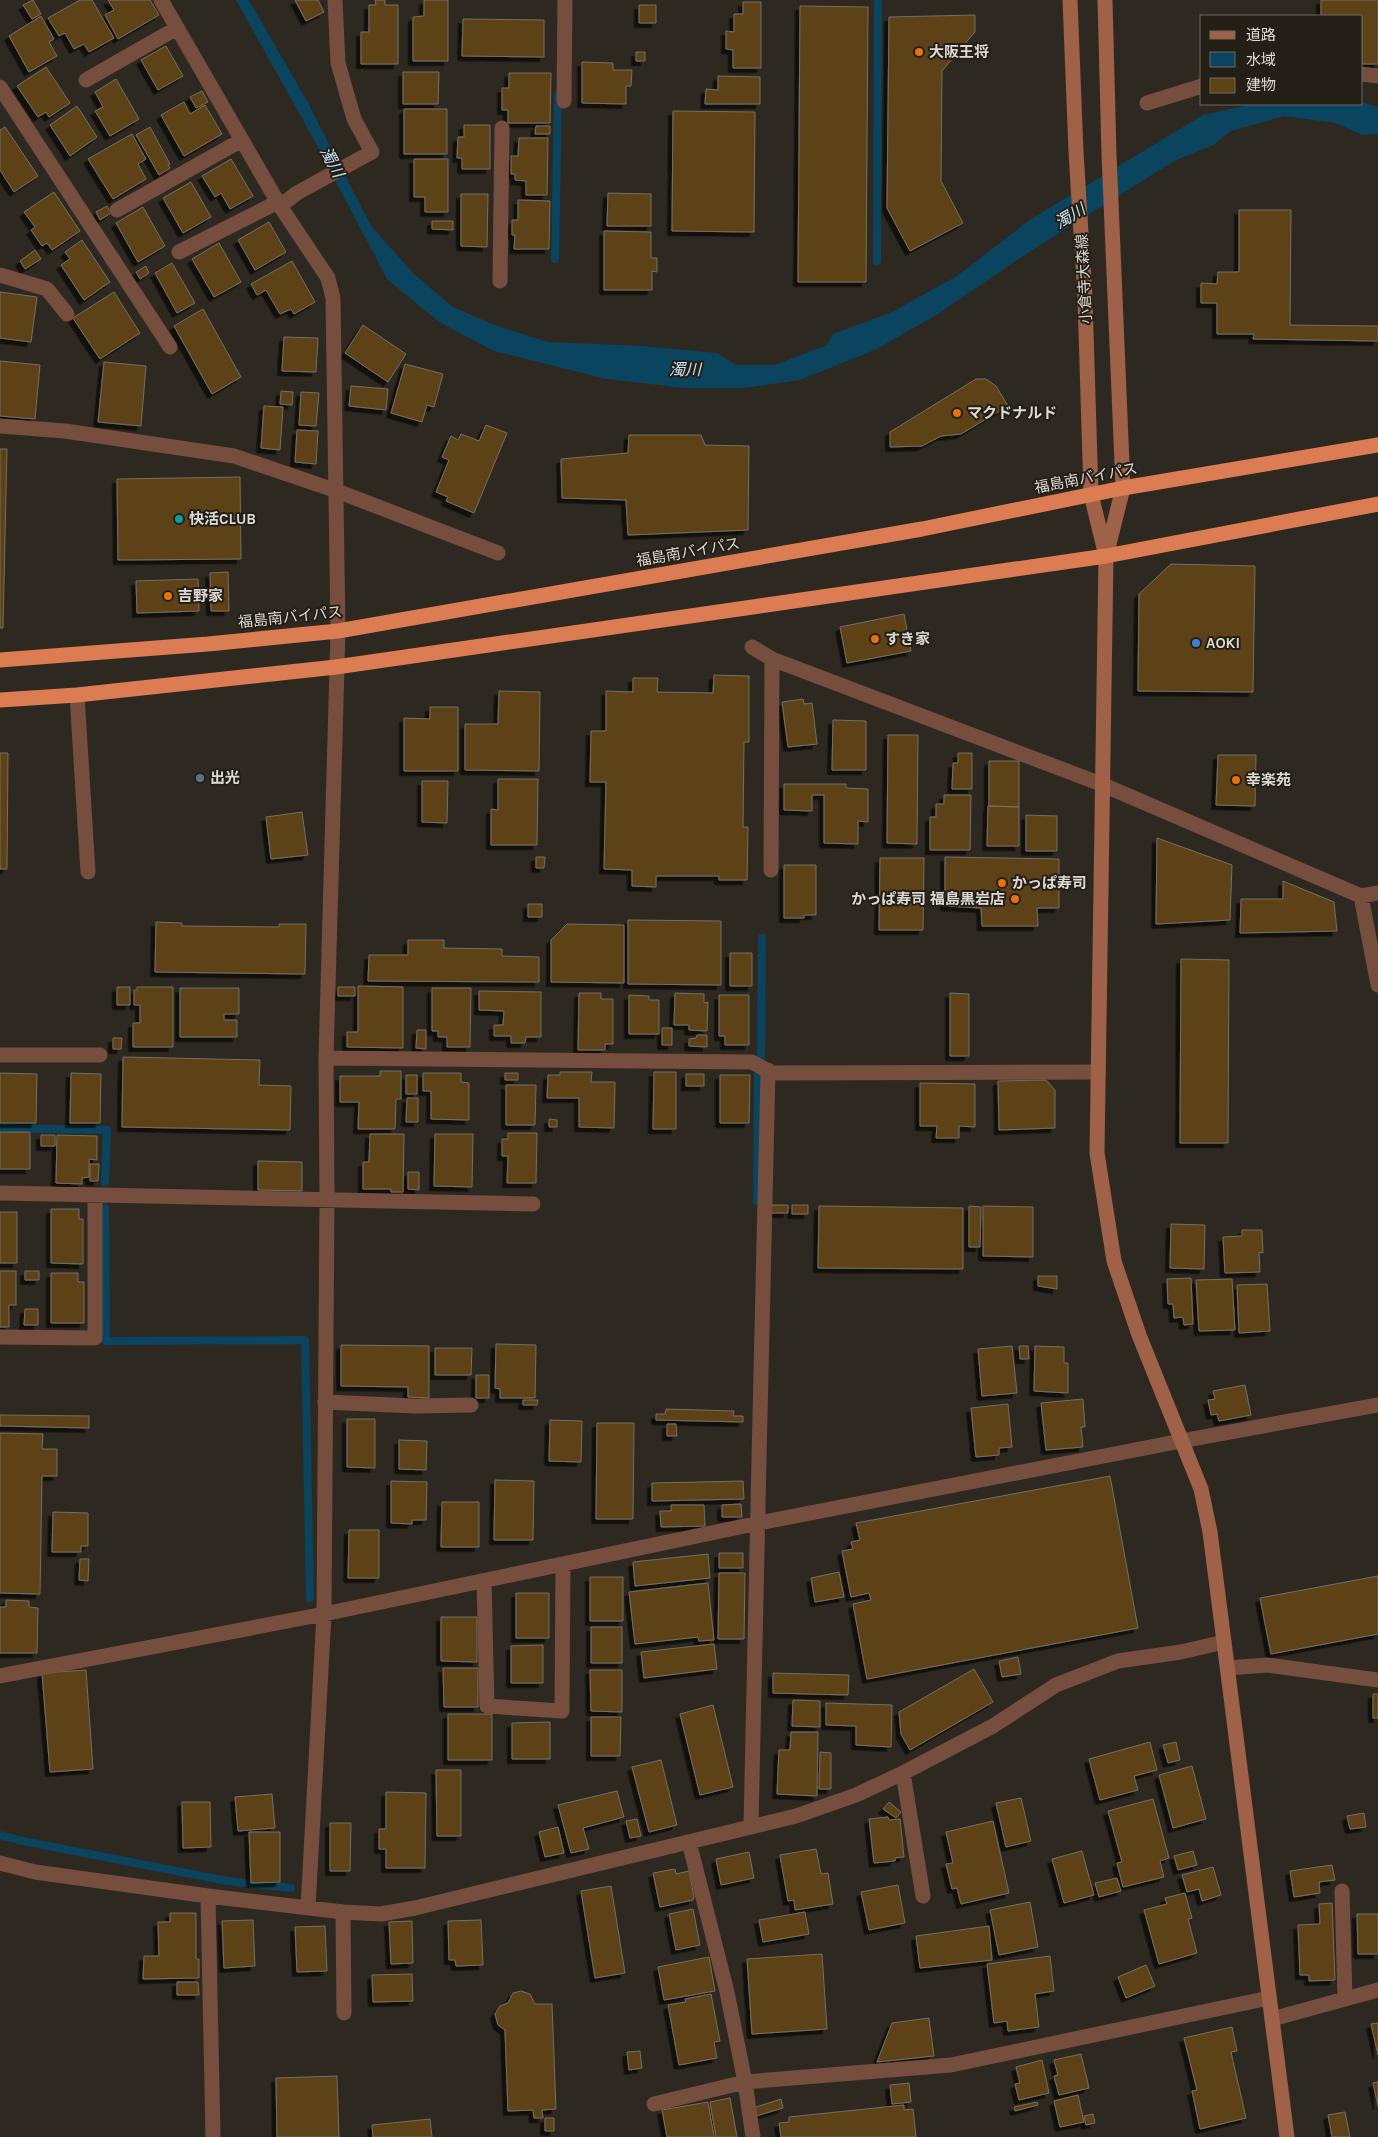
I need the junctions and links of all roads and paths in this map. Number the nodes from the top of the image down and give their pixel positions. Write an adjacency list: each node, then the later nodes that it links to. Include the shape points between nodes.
1 (161, 0): 6 (street)
2 (335, 0): 16 (street, via 338,63 354,119 372,152)
3 (564, 0): 12 (street)
4 (1070, 0): 27 (street, 小倉寺大森線)
5 (1105, 0): 25 (street)
6 (177, 28): 9 (street); 15 (street)
7 (1363, 74): 8 (street)
8 (1378, 76)
9 (86, 80)
10 (0, 87): 22 (street)
11 (1200, 87): 13 (street)
12 (564, 101)
13 (1147, 103)
14 (502, 128): 20 (street)
15 (242, 140): 16 (street); 17 (street)
16 (279, 204): 18 (street); 26 (street, via 328,278 333,298)
17 (117, 210)
18 (179, 252)
19 (0, 276): 21 (street, via 48,290)
20 (500, 281)
21 (67, 314)
22 (170, 347)
23 (0, 426): 26 (street, via 65,431 234,456)
24 (1378, 445): 25 (highway, 福島南バイパス)
25 (1123, 488): 27 (highway, 福島南バイパス); 30 (street)
26 (337, 491): 29 (street); 31 (street)
27 (1092, 494): 30 (street, 小倉寺大森線); 31 (highway, 福島南バイパス, via 922,530)
28 (1378, 504): 30 (highway)
29 (498, 553)
30 (1106, 556): 35 (highway); 38 (street)
31 (338, 631): 34 (highway, 福島南バイパス); 35 (street)
32 (752, 647): 33 (street)
33 (772, 659): 38 (street); 39 (street)
34 (0, 660)
35 (336, 667): 36 (highway); 46 (street)
36 (76, 695): 37 (highway); 40 (street)
37 (0, 700)
38 (1101, 784): 42 (street); 48 (street)
39 (772, 870)
40 (88, 872)
41 (1378, 893): 42 (street)
42 (1361, 896): 43 (street)
43 (1378, 985)
44 (0, 1055): 45 (street)
45 (100, 1055)
46 (326, 1058): 47 (street, via 752,1062); 51 (street)
47 (768, 1070): 48 (street, via 772,1073); 58 (street, via 760,1306)
48 (1098, 1072): 57 (street, via 1097,1154 1114,1261)
49 (0, 1193): 50 (street)
50 (95, 1194): 51 (street); 53 (street, via 95,1338)
51 (328, 1198): 52 (street); 54 (street)
52 (533, 1204)
53 (0, 1337)
54 (325, 1402): 55 (street); 61 (street)
55 (471, 1405)
56 (1378, 1405): 57 (street)
57 (1181, 1441): 58 (street); 62 (street, via 1201,1489 1210,1532)
58 (759, 1523): 59 (street); 67 (street)
59 (563, 1564): 60 (street); 60 (street, via 562,1711 487,1706)
60 (484, 1580): 61 (street)
61 (324, 1614): 64 (street); 73 (street)
62 (1224, 1642): 63 (street); 66 (street, via 1118,1661 1056,1685 993,1726)
63 (1228, 1668): 65 (street, via 1267,1665); 76 (street)
64 (0, 1676)
65 (1378, 1680)
66 (903, 1773): 67 (street, via 856,1795 796,1816); 72 (street)
67 (751, 1826): 68 (street)
68 (689, 1842): 74 (street, via 415,1908 381,1914); 80 (street, via 727,1992)
69 (0, 1863): 71 (street, via 35,1872)
70 (1342, 1891): 77 (street)
71 (208, 1896): 73 (street); 82 (street)
72 (923, 1896)
73 (308, 1908): 74 (street)
74 (343, 1912): 78 (street)
75 (1378, 1990): 77 (street)
76 (1269, 1998): 79 (street); 80 (street, via 950,2065)
77 (1345, 1999): 79 (street)
78 (344, 2013)
79 (1272, 2019): 84 (street)
80 (745, 2082): 81 (street); 83 (street)
81 (654, 2104)
82 (213, 2137)
83 (753, 2137)
84 (1287, 2137)

